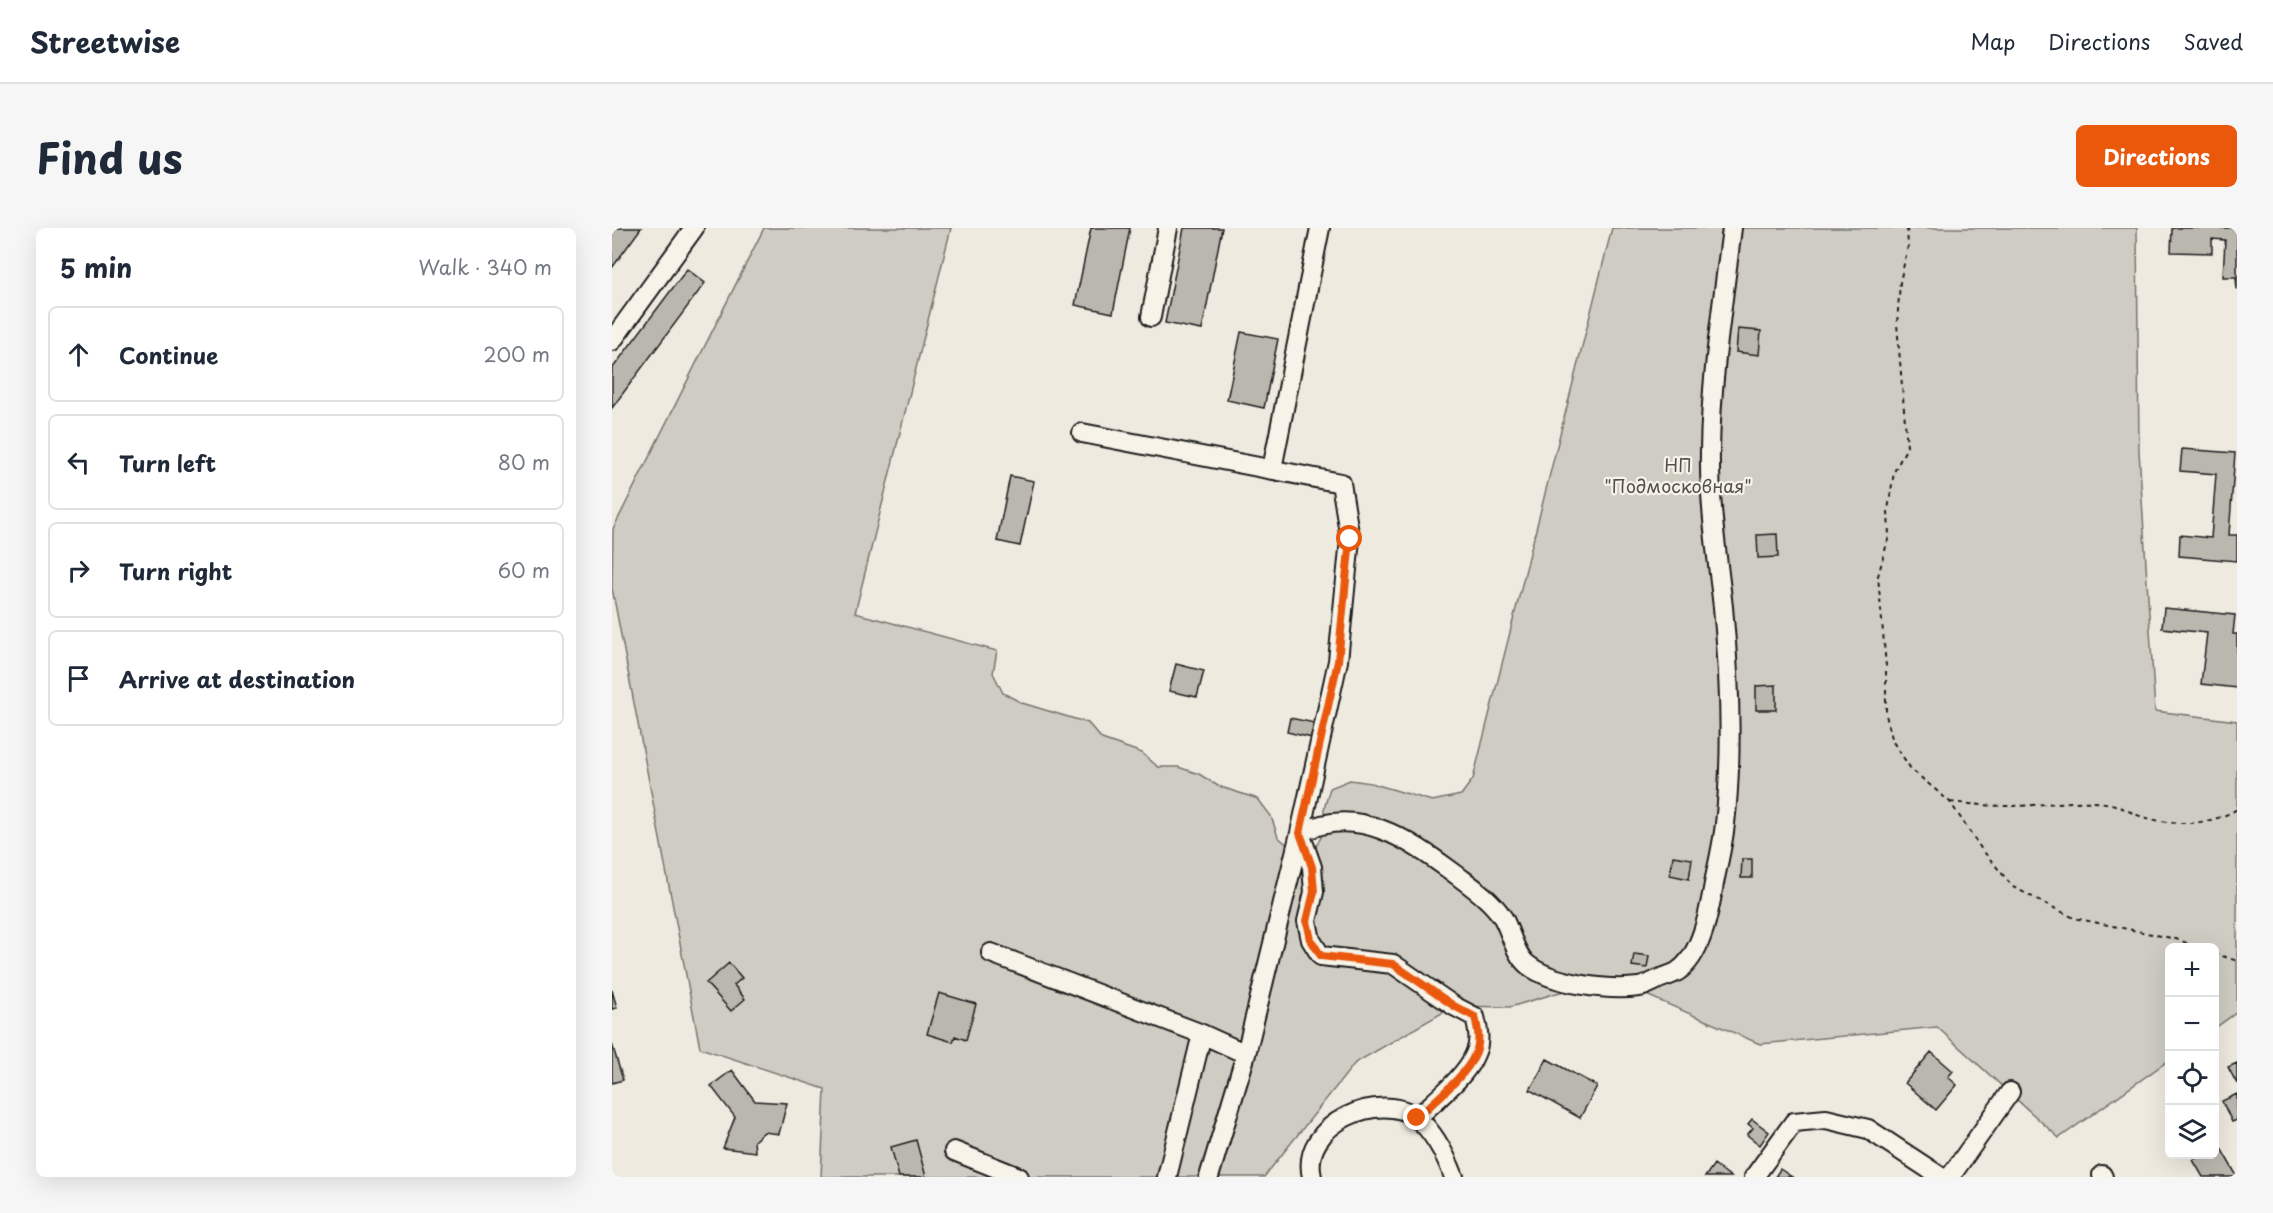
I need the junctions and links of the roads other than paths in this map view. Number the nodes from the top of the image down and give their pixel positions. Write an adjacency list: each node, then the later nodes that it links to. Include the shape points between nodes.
1 (694, 228): 6 (street)
2 (1168, 228): 5 (street)
3 (1320, 228): 8 (street)
4 (1732, 228): 9 (street, via 1717,344 1710,451 1731,745 1725,826 1697,951 1678,972 1641,987 1598,986 1540,973 1525,963 1502,916 1481,894 1428,854 1369,825 1336,822)
5 (1150, 317)
6 (612, 341)
7 (1082, 433): 8 (street)
8 (1272, 470): 9 (street, via 1341,483 1350,539 1338,661)
9 (1300, 833): 12 (street); 14 (street, via 1312,867 1314,892 1307,921 1311,940 1321,956 1393,964 1475,1017 1479,1035 1475,1055 1459,1077)
10 (991, 953): 11 (street)
11 (1202, 1034): 12 (street); 17 (street)
12 (1246, 1054): 18 (street)
13 (2010, 1092): 23 (street)
14 (1417, 1118): 19 (street, via 1404,1111 1377,1109 1344,1118 1318,1139 1312,1151); 20 (street, via 1435,1139)
15 (954, 1151): 16 (street)
16 (1019, 1177)
17 (1167, 1177)
18 (1209, 1177)
19 (1312, 1177)
20 (1454, 1177)
21 (1754, 1177): 22 (street, via 1794,1122 1826,1119 1868,1129)
22 (1941, 1177)
23 (1950, 1177)

